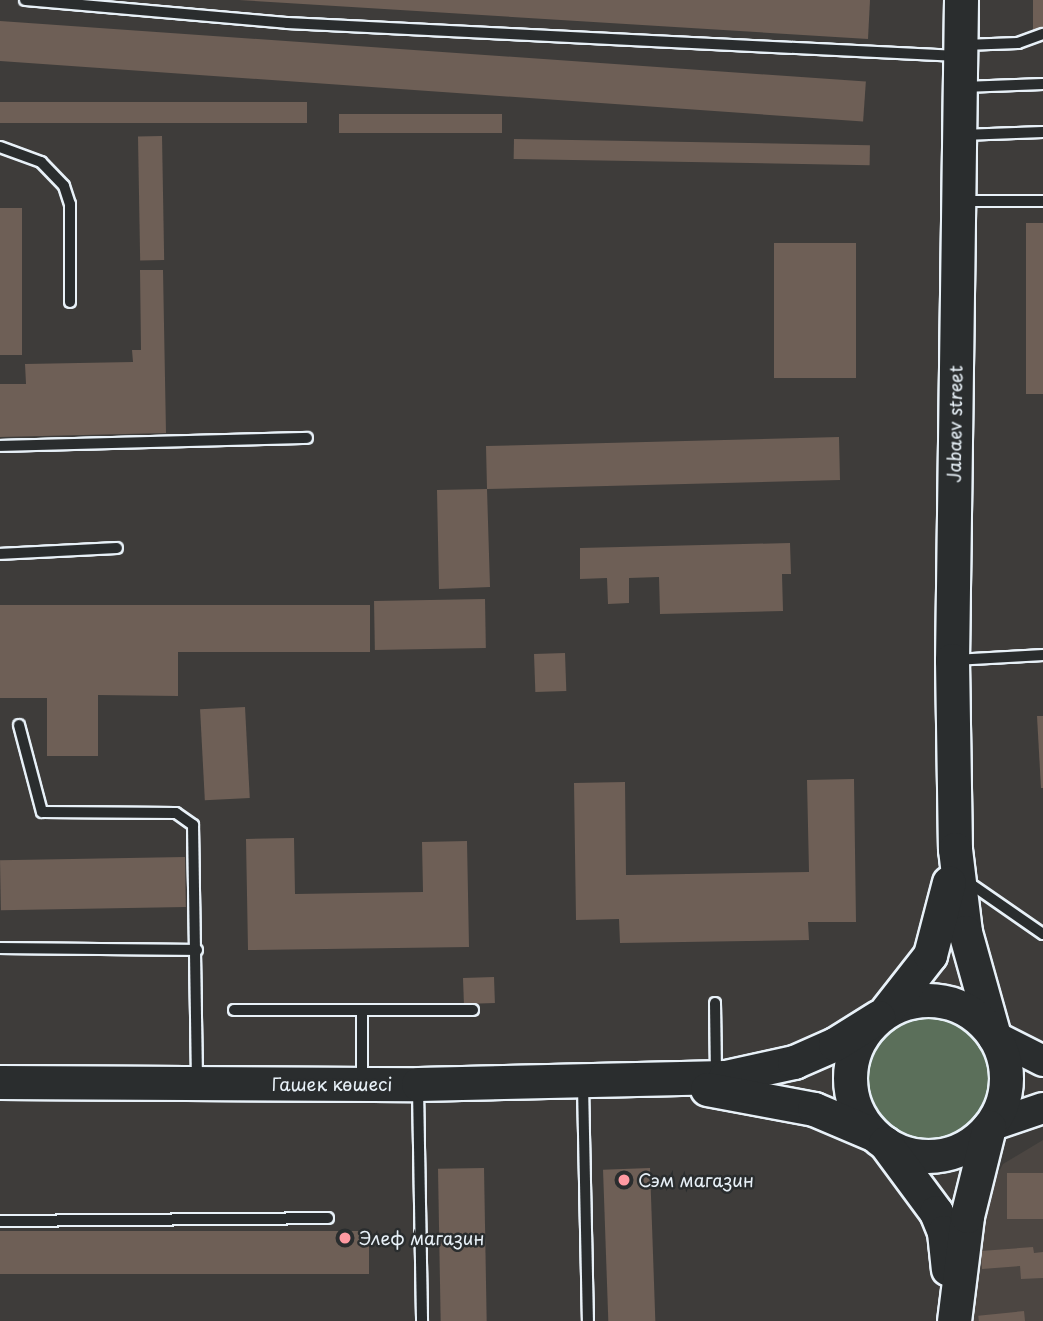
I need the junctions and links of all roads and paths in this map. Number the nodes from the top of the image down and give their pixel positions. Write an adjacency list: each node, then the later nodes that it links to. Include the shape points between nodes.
1 (25, 0): 4 (lane, via 287,23)
2 (961, 0): 4 (main road, Jabaev street)
3 (1043, 34): 4 (lane)
4 (960, 63): 5 (lane); 7 (main road, Jabaev street)
5 (1043, 83)
6 (1043, 132): 7 (lane)
7 (960, 135): 9 (main road, Jabaev street)
8 (0, 147): 11 (lane, via 41,162 64,186 70,204)
9 (958, 201): 10 (lane); 17 (main road, Jabaev street)
10 (1043, 201)
11 (70, 302)
12 (307, 438): 13 (lane)
13 (0, 446)
14 (117, 548): 15 (lane)
15 (0, 554)
16 (1043, 655): 17 (lane)
17 (952, 660): 19 (main road, Jabaev street)
18 (19, 725): 22 (lane, via 42,812 176,813 190,819 195,833)
19 (956, 862): 20 (lane); 27 (main road, via 938,937 919,972); 28 (main road, via 973,969)
20 (1043, 934)
21 (0, 948): 22 (lane)
22 (197, 950): 33 (lane)
23 (715, 1003): 30 (lane)
24 (234, 1010): 25 (lane)
25 (362, 1010): 26 (lane); 35 (lane)
26 (472, 1010)
27 (883, 1014): 28 (main road, via 914,1000 947,1002 976,1016); 30 (main road, Гашек көшесі, via 835,1044 794,1062); 39 (main road, via 856,1046 849,1074 856,1110)
28 (994, 1036): 29 (main road); 38 (main road, via 1003,1056 1006,1085)
29 (1043, 1061)
30 (716, 1078): 32 (main road, Гашек көшесі)
31 (0, 1082): 33 (main road, Гашек көшесі)
32 (664, 1082): 34 (main road, Гашек көшесі); 39 (main road, Гашек көшесі, via 791,1103)
33 (198, 1083): 35 (main road, Гашек көшесі)
34 (583, 1083): 36 (main road, Гашек көшесі); 43 (lane)
35 (362, 1084): 36 (main road, Гашек көшесі)
36 (418, 1084): 42 (lane)
37 (1043, 1108): 38 (main road)
38 (989, 1126): 39 (main road, via 971,1143 940,1156 908,1154); 44 (main road, via 971,1195)
39 (879, 1139): 44 (main road, via 941,1222)
40 (328, 1218): 41 (lane)
41 (0, 1221)
42 (422, 1321)
43 (588, 1321)
44 (953, 1321)

